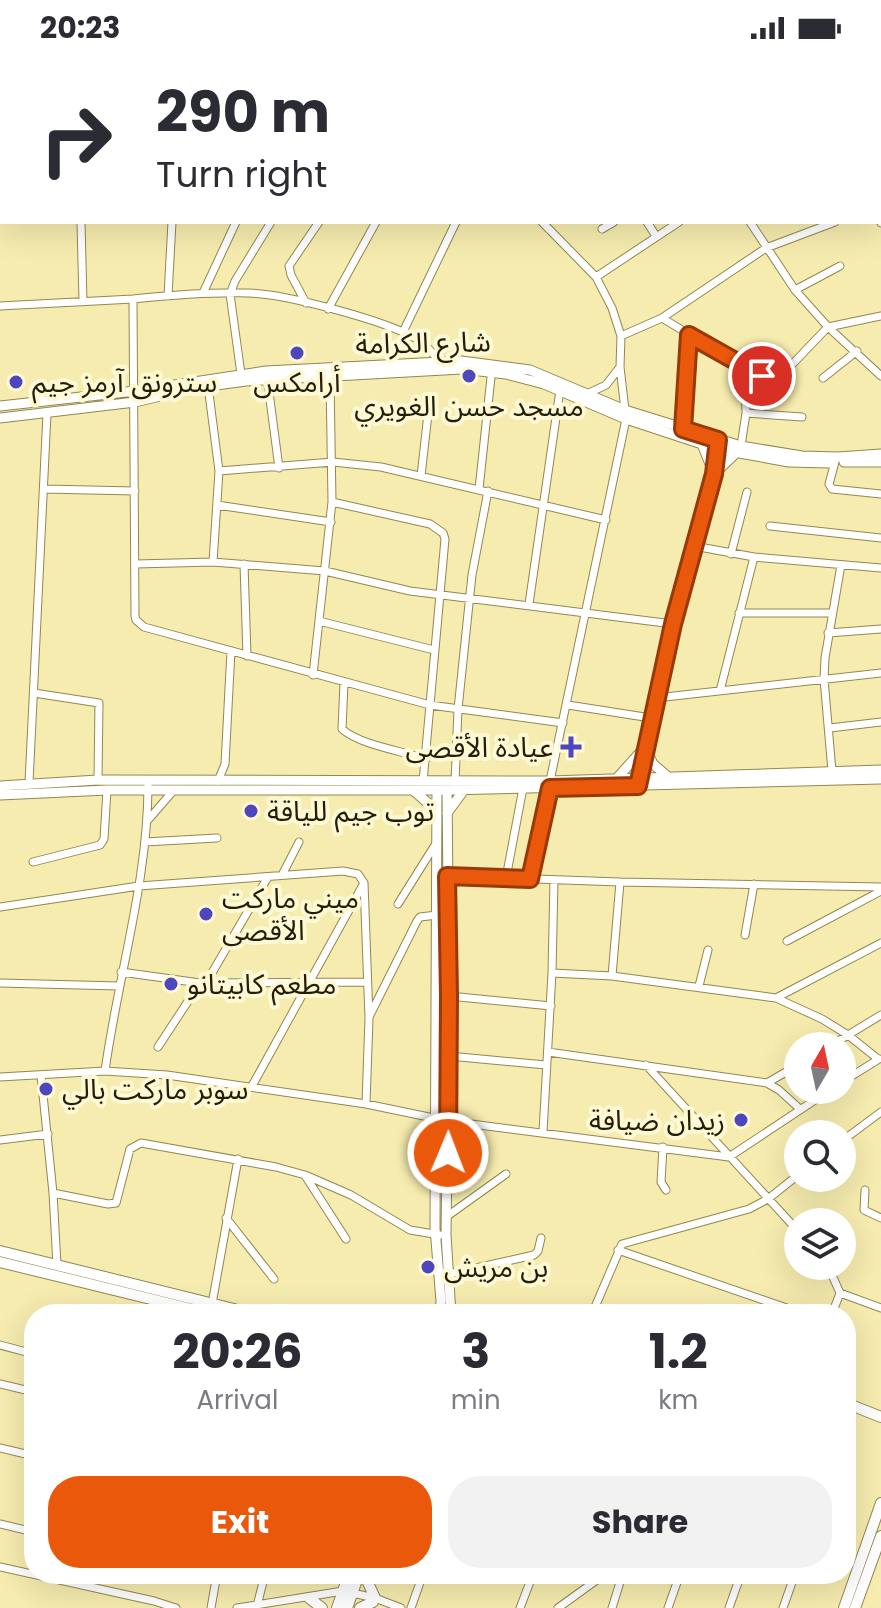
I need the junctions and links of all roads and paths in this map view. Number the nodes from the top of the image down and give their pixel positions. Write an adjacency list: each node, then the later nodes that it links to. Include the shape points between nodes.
1 (81, 224): 24 (street)
2 (172, 224): 22 (street)
3 (235, 224): 20 (street)
4 (270, 224): 21 (street)
5 (318, 224): 25 (street, via 289,266)
6 (375, 224): 27 (street)
7 (455, 224): 31 (street)
8 (544, 224): 18 (street)
9 (611, 224): 14 (street)
10 (648, 224): 15 (street)
11 (676, 224): 15 (street)
12 (751, 224): 16 (street)
13 (828, 224): 16 (street)
14 (602, 229)
15 (656, 236): 18 (street)
16 (766, 248): 19 (street); 29 (street)
17 (840, 266): 19 (street)
18 (596, 277): 33 (street)
19 (795, 290): 30 (street)
20 (203, 293): 21 (street); 22 (street)
21 (230, 294): 25 (street); 39 (street)
22 (168, 296): 23 (street)
23 (133, 299): 24 (street); 48 (street)
24 (83, 302): 26 (street)
25 (306, 303): 27 (street)
26 (0, 306)
27 (328, 309): 31 (street)
28 (881, 316): 30 (street)
29 (662, 318): 32 (street); 33 (street)
30 (828, 327): 34 (street); 38 (street, via 780,377)
31 (403, 332): 35 (street, via 425,345)
32 (689, 335): 38 (street); 56 (street)
33 (621, 336): 37 (street)
34 (857, 351): 41 (street); 43 (street)
35 (440, 365): 36 (street, شارع الكرامة); 40 (street, شارع الكرامة); 42 (street, شارع الكرامة)
36 (492, 367): 44 (street, شارع الكرامة); 69 (street)
37 (620, 367): 47 (street, via 606,385); 53 (street)
38 (745, 368): 50 (street)
39 (241, 374): 40 (street, شارع الكرامة); 48 (street, شارع الكرامة)
40 (267, 375): 42 (street, شارع الكرامة); 45 (street, شارع الكرامة); 64 (street)
41 (881, 376)
42 (330, 378): 61 (street)
43 (823, 378)
44 (546, 380): 46 (street, شارع الكرامة); 47 (street, شارع الكرامة)
45 (208, 386): 48 (street, شارع الكرامة); 65 (street)
46 (560, 390): 53 (street, شارع الكرامة); 76 (street)
47 (589, 393): 53 (street, شارع الكرامة)
48 (135, 397): 49 (street, شارع الكرامة); 51 (street, شارع الكرامة); 70 (street)
49 (0, 406)
50 (746, 413): 54 (street); 59 (street)
51 (47, 414): 55 (street, شارع الكرامة); 68 (street)
52 (428, 414): 67 (street)
53 (625, 414): 56 (street, شارع الكرامة); 57 (street, شارع الكرامة); 77 (street)
54 (802, 417)
55 (0, 418)
56 (683, 429): 58 (street, شارع الكرامة)
57 (702, 444): 58 (street, شارع الكرامة); 66 (street)
58 (717, 445): 59 (street, شارع الكرامة); 66 (street)
59 (739, 449): 60 (street, شارع الكرامة, via 802,456); 62 (street, شارع الكرامة, via 789,462); 66 (street)
60 (881, 454)
61 (333, 462): 64 (street); 67 (street); 74 (street)
62 (835, 462): 63 (street, شارع الكرامة); 73 (street, via 832,489)
63 (881, 462)
64 (279, 468): 65 (street)
65 (219, 471): 75 (street)
66 (714, 474): 81 (street)
67 (421, 476): 69 (street)
68 (44, 489): 70 (street); 108 (street)
69 (479, 489): 71 (street)
70 (135, 491): 85 (street)
71 (488, 491): 76 (street); 91 (street)
72 (747, 492): 82 (street)
73 (881, 494)
74 (332, 502): 78 (street); 90 (street, via 440,529 445,539)
75 (217, 505): 78 (street); 84 (street)
76 (543, 507): 77 (street); 92 (street)
77 (606, 520): 93 (street)
78 (331, 522): 89 (street)
79 (770, 526): 80 (street)
80 (881, 538)
81 (694, 546): 82 (street); 97 (street)
82 (731, 554): 83 (street)
83 (754, 557): 87 (street); 94 (street)
84 (213, 562): 85 (street); 86 (street)
85 (136, 564): 101 (street, via 139,623)
86 (244, 564): 89 (street); 102 (street)
87 (841, 565): 88 (street); 95 (street)
88 (881, 568)
89 (325, 571): 90 (street); 96 (street)
90 (439, 595): 91 (street); 100 (street)
91 (471, 598): 92 (street); 112 (street)
92 (529, 604): 93 (street)
93 (587, 613): 97 (street); 111 (street)
94 (739, 613): 95 (street); 107 (street)
95 (832, 613): 99 (street)
96 (319, 621): 100 (street); 104 (street)
97 (673, 624): 109 (street)
98 (881, 629): 99 (street)
99 (828, 633): 105 (street)
100 (434, 650): 110 (street)
101 (231, 651): 102 (street); 119 (street)
102 (247, 656): 104 (street)
103 (881, 673): 105 (street)
104 (313, 675): 106 (street)
105 (824, 679): 107 (street); 116 (street)
106 (344, 683): 110 (street); 118 (street, via 344,732)
107 (720, 691): 109 (street)
108 (34, 693): 125 (street, via 99,703); 131 (street)
109 (656, 698): 113 (street)
110 (430, 705): 112 (street); 118 (street)
111 (568, 705): 113 (street); 115 (street)
112 (458, 709): 115 (street); 134 (street)
113 (651, 718): 117 (street)
114 (881, 722): 116 (street)
115 (563, 723): 132 (street)
116 (830, 728): 121 (street)
117 (645, 747): 122 (street); 123 (street); 129 (street)
118 (426, 759): 130 (street)
119 (225, 764): 127 (street); 128 (street)
120 (881, 770): 121 (street)
121 (832, 771): 122 (street); 126 (street)
122 (667, 776): 129 (street)
123 (618, 777): 129 (street); 132 (street)
124 (881, 779): 126 (street)
125 (98, 780): 131 (street); 133 (street)
126 (824, 780): 129 (street)
127 (218, 781): 128 (street); 133 (street)
128 (240, 781): 130 (street)
129 (639, 781): 132 (street)
130 (423, 782): 134 (street)
131 (29, 783): 135 (street)
132 (550, 784): 134 (street); 136 (street); 153 (street)
133 (148, 785): 137 (street); 138 (street); 143 (street)
134 (445, 785): 139 (street); 140 (street); 142 (street)
135 (0, 786)
136 (523, 788): 140 (street); 152 (street)
137 (107, 790): 141 (street); 148 (street, via 100,845)
138 (174, 790): 139 (street); 143 (street)
139 (413, 790): 142 (street)
140 (464, 790): 142 (street)
141 (0, 795)
142 (442, 812): 147 (street); 150 (street)
143 (148, 820): 145 (street)
144 (217, 838): 145 (street)
145 (145, 842): 158 (street)
146 (299, 842): 149 (street)
147 (436, 845): 160 (street); 162 (street)
148 (33, 862)
149 (282, 875): 151 (street); 156 (street, via 350,871)
150 (447, 876): 152 (street); 176 (street)
151 (268, 877): 158 (street); 173 (street)
152 (506, 878): 153 (street)
153 (530, 879): 154 (street)
154 (554, 880): 155 (street); 168 (street)
155 (620, 882): 157 (street); 169 (street)
156 (364, 883): 170 (street); 171 (street)
157 (754, 884): 159 (street); 163 (street)
158 (139, 886): 161 (street); 167 (street)
159 (881, 889): 164 (street)
160 (398, 904)
161 (0, 907)
162 (437, 915): 180 (street, via 417,921); 201 (street)
163 (745, 935)
164 (787, 941)
165 (881, 943): 177 (street)
166 (708, 950): 175 (street)
167 (121, 972): 173 (street); 174 (street)
168 (552, 973): 169 (street); 178 (street)
169 (612, 976): 175 (street)
170 (310, 982): 171 (street); 173 (street); 196 (street)
171 (367, 982): 180 (street)
172 (0, 983): 174 (street)
173 (203, 983): 184 (street)
174 (119, 986): 190 (street)
175 (699, 986): 177 (street)
176 (449, 996): 178 (street); 186 (street)
177 (776, 998): 181 (street)
178 (551, 1006): 185 (street)
179 (881, 1015): 182 (street)
180 (369, 1018): 197 (street)
181 (843, 1032)
182 (853, 1032)
183 (856, 1041): 187 (street)
184 (158, 1047)
185 (548, 1052): 188 (street); 189 (street)
186 (449, 1056): 188 (street); 202 (street)
187 (880, 1059): 192 (street)
188 (546, 1065): 204 (street)
189 (646, 1065): 195 (street); 208 (street)
190 (105, 1071): 193 (street); 196 (street)
191 (784, 1073): 195 (street)
192 (856, 1074)
193 (41, 1075): 194 (street); 205 (street)
194 (0, 1077)
195 (767, 1083): 199 (street)
196 (252, 1086): 197 (street)
197 (366, 1104): 201 (street)
198 (808, 1104): 199 (street)
199 (800, 1109): 208 (street)
200 (881, 1112): 203 (street)
201 (437, 1119): 202 (street); 221 (street)
202 (448, 1121): 204 (street); 218 (street)
203 (856, 1131)
204 (543, 1132): 207 (street)
205 (48, 1134): 206 (street); 215 (street)
206 (0, 1140)
207 (663, 1147): 208 (street); 213 (street, via 661,1182)
208 (729, 1157): 216 (street)
209 (238, 1159): 211 (street); 215 (street, via 141,1143 130,1149 116,1203); 219 (street)
210 (506, 1174): 218 (street)
211 (305, 1175): 221 (street, via 410,1230); 223 (street)
212 (784, 1186): 216 (street)
213 (666, 1190)
214 (865, 1190): 220 (street, via 864,1210)
215 (53, 1193): 227 (street)
216 (768, 1199): 217 (street); 224 (street, via 749,1209 625,1242)
217 (784, 1216)
218 (446, 1217): 221 (street)
219 (226, 1218): 229 (street); 234 (street)
220 (881, 1218)
221 (441, 1235): 228 (street); 235 (street)
222 (541, 1238): 228 (street, via 534,1255)
223 (346, 1239)
224 (618, 1250): 237 (street); 238 (street)
225 (0, 1251): 227 (main road)
226 (0, 1262): 232 (main road)
227 (57, 1265): 233 (main road)
228 (449, 1274): 236 (street)
229 (274, 1279)
230 (834, 1280): 231 (street)
231 (840, 1293): 239 (street); 240 (street)
232 (188, 1304)
233 (192, 1304)
234 (207, 1304)
235 (440, 1304)
236 (450, 1304)
237 (596, 1304)
238 (775, 1304)
239 (836, 1304)
240 (881, 1308)
241 (0, 1345): 242 (street)
242 (24, 1351)
243 (0, 1384): 244 (street)
244 (24, 1390)
245 (856, 1408): 247 (main road)
246 (856, 1414): 247 (main road)
247 (881, 1420)
248 (0, 1448): 249 (street)
249 (24, 1454)
250 (881, 1503): 256 (main road)
251 (0, 1524): 252 (street)
252 (24, 1530)
253 (881, 1536): 287 (main road)
254 (0, 1567): 255 (street)
255 (24, 1572)
256 (856, 1574)
257 (77, 1584): 273 (street)
258 (215, 1584): 274 (street)
259 (263, 1584): 272 (street)
260 (367, 1584): 271 (main road)
261 (419, 1584): 279 (street)
262 (529, 1584): 280 (street)
263 (591, 1584): 281 (street)
264 (619, 1584): 282 (street)
265 (676, 1584): 283 (street)
266 (737, 1584): 284 (street)
267 (791, 1584): 285 (street)
268 (852, 1584): 286 (main road)
269 (309, 1598): 270 (street); 272 (street); 276 (main road)
270 (344, 1598): 271 (street)
271 (377, 1601): 277 (main road); 278 (street)
272 (257, 1607): 275 (street)
273 (176, 1608)
274 (211, 1608)
275 (237, 1608)
276 (322, 1608)
277 (360, 1608)
278 (401, 1608)
279 (411, 1608)
280 (520, 1608)
281 (558, 1608)
282 (612, 1608)
283 (668, 1608)
284 (729, 1608)
285 (783, 1608)
286 (844, 1608)
287 (855, 1608)

